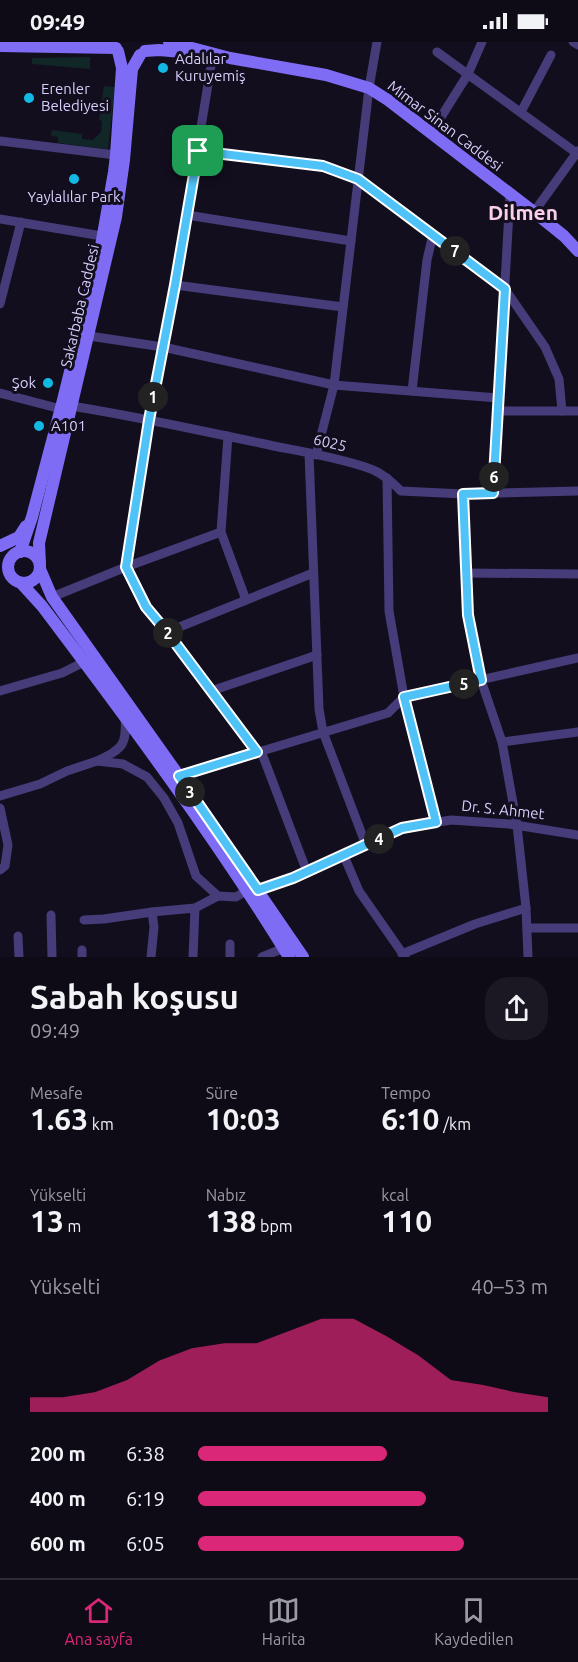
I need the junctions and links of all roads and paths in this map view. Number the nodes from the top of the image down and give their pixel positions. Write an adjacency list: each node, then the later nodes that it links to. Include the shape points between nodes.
1 (169, 42): 10 (main road, Mimar Sinan Caddesi)
2 (377, 42): 13 (street)
3 (482, 42): 12 (street)
4 (573, 42): 5 (street)
5 (578, 45)
6 (0, 46): 7 (main road)
7 (116, 47): 8 (main road, via 129,56); 19 (main road, Sakarbaba Caddesi, via 122,68)
8 (145, 49): 10 (main road); 34 (main road, Sakarbaba Caddesi, via 132,69 116,217)
9 (437, 52): 12 (street)
10 (213, 54): 13 (main road, Mimar Sinan Caddesi, via 326,75); 17 (street)
11 (551, 55): 14 (street)
12 (468, 74): 14 (street); 15 (street)
13 (369, 88): 15 (main road, Mimar Sinan Caddesi); 20 (street)
14 (521, 112): 18 (street)
15 (431, 133): 21 (main road, Mimar Sinan Caddesi)
16 (0, 141): 19 (street)
17 (198, 151): 20 (street, via 323,166); 23 (street)
18 (578, 152): 22 (street)
19 (116, 155): 27 (main road, Sakarbaba Caddesi)
20 (358, 179): 26 (street); 28 (street)
21 (510, 194): 22 (main road, Mimar Sinan Caddesi); 31 (street)
22 (534, 212): 29 (main road, Mimar Sinan Caddesi)
23 (187, 215): 28 (street); 30 (street)
24 (0, 219): 25 (street)
25 (21, 222): 27 (street); 32 (street)
26 (433, 234): 31 (street); 37 (street)
27 (102, 236): 40 (main road, Sakarbaba Caddesi)
28 (351, 241): 33 (street)
29 (578, 251)
30 (175, 285): 33 (street); 35 (street)
31 (505, 289): 39 (street); 42 (street, via 545,347 559,379)
32 (0, 304)
33 (343, 307): 36 (street)
34 (89, 336): 35 (street); 40 (main road, Sakarbaba Caddesi)
35 (163, 347): 36 (street); 44 (street)
36 (333, 385): 37 (street); 46 (street)
37 (412, 391): 39 (street)
38 (0, 393): 40 (street, 6025)
39 (498, 398): 41 (street)
40 (66, 407): 44 (street, 6025); 51 (main road, Sakarbaba Caddesi); 56 (main road, Sakarbaba Caddesi, via 39,543)
41 (497, 411): 42 (street); 49 (street)
42 (562, 411): 43 (street)
43 (578, 411)
44 (149, 420): 45 (street, 6025); 57 (street)
45 (228, 436): 46 (street, 6025); 52 (street)
46 (312, 454): 47 (street, 6025, via 369,468); 58 (street)
47 (387, 477): 50 (street, 6025, via 401,491); 71 (street, via 389,611)
48 (578, 491): 49 (street, 6025)
49 (493, 493): 50 (street, 6025)
50 (463, 494): 59 (street)
51 (32, 517): 53 (main road, via 18,537); 54 (main road, Sakarbaba Caddesi)
52 (221, 532): 57 (street); 63 (street)
53 (0, 546)
54 (17, 554): 55 (main road); 56 (main road, via 30,552); 61 (main road, via 10,560)
55 (0, 555)
56 (40, 566): 61 (main road, via 32,582); 62 (main road, Sakarbaba Caddesi)
57 (126, 567): 62 (street); 64 (street, via 146,607)
58 (313, 573): 63 (street); 65 (street)
59 (467, 573): 60 (street); 68 (street, via 468,615)
60 (578, 574)
61 (11, 578): 67 (main road, Sakarbaba Caddesi, via 42,606)
62 (52, 597): 78 (main road, Sakarbaba Caddesi)
63 (246, 600): 64 (street)
64 (167, 632): 70 (street)
65 (317, 655): 70 (street); 73 (street)
66 (578, 658): 68 (street)
67 (84, 663): 69 (street); 72 (main road, Sakarbaba Caddesi)
68 (481, 680): 71 (street); 75 (street)
69 (0, 690)
70 (211, 691): 76 (street)
71 (404, 697): 73 (street, via 387,712); 81 (street)
72 (125, 716): 77 (street, via 126,735 118,751); 88 (main road, Sakarbaba Caddesi)
73 (324, 732): 76 (street); 84 (street)
74 (578, 732): 75 (street)
75 (502, 742): 82 (street)
76 (259, 752): 78 (street); 87 (street)
77 (97, 761): 79 (street); 89 (street, via 123,764 147,777 177,823 196,876)
78 (179, 776): 88 (main road, Sakarbaba Caddesi)
79 (0, 796)
80 (0, 808): 86 (street, via 8,845 5,866)
81 (436, 822): 82 (street, Dr. S. Ahmet); 84 (street, Dr. S. Ahmet, via 402,828)
82 (517, 825): 83 (street, Dr. S. Ahmet); 91 (street)
83 (578, 835)
84 (366, 845): 85 (street, Dr. S. Ahmet)
85 (344, 856): 87 (street, Dr. S. Ahmet); 100 (street, via 359,891)
86 (0, 870)
87 (307, 872): 88 (street, Dr. S. Ahmet)
88 (252, 891): 89 (street, Dr. S. Ahmet, via 236,897); 99 (main road, Sakarbaba Caddesi); 107 (main road, Sakarbaba Caddesi)
89 (218, 896): 90 (street, Dr. S. Ahmet)
90 (195, 908): 92 (street); 104 (street)
91 (526, 909): 95 (street); 100 (street, via 475,924)
92 (152, 912): 94 (street); 103 (street)
93 (51, 915): 102 (street)
94 (84, 920)
95 (527, 928): 96 (street); 108 (street)
96 (578, 928)
97 (18, 936): 101 (street)
98 (230, 944): 105 (street)
99 (286, 952): 106 (street)
100 (404, 955)
101 (19, 957)
102 (52, 957)
103 (151, 957)
104 (193, 957)
105 (230, 957)
106 (262, 957)
107 (303, 957)
108 (528, 957)

